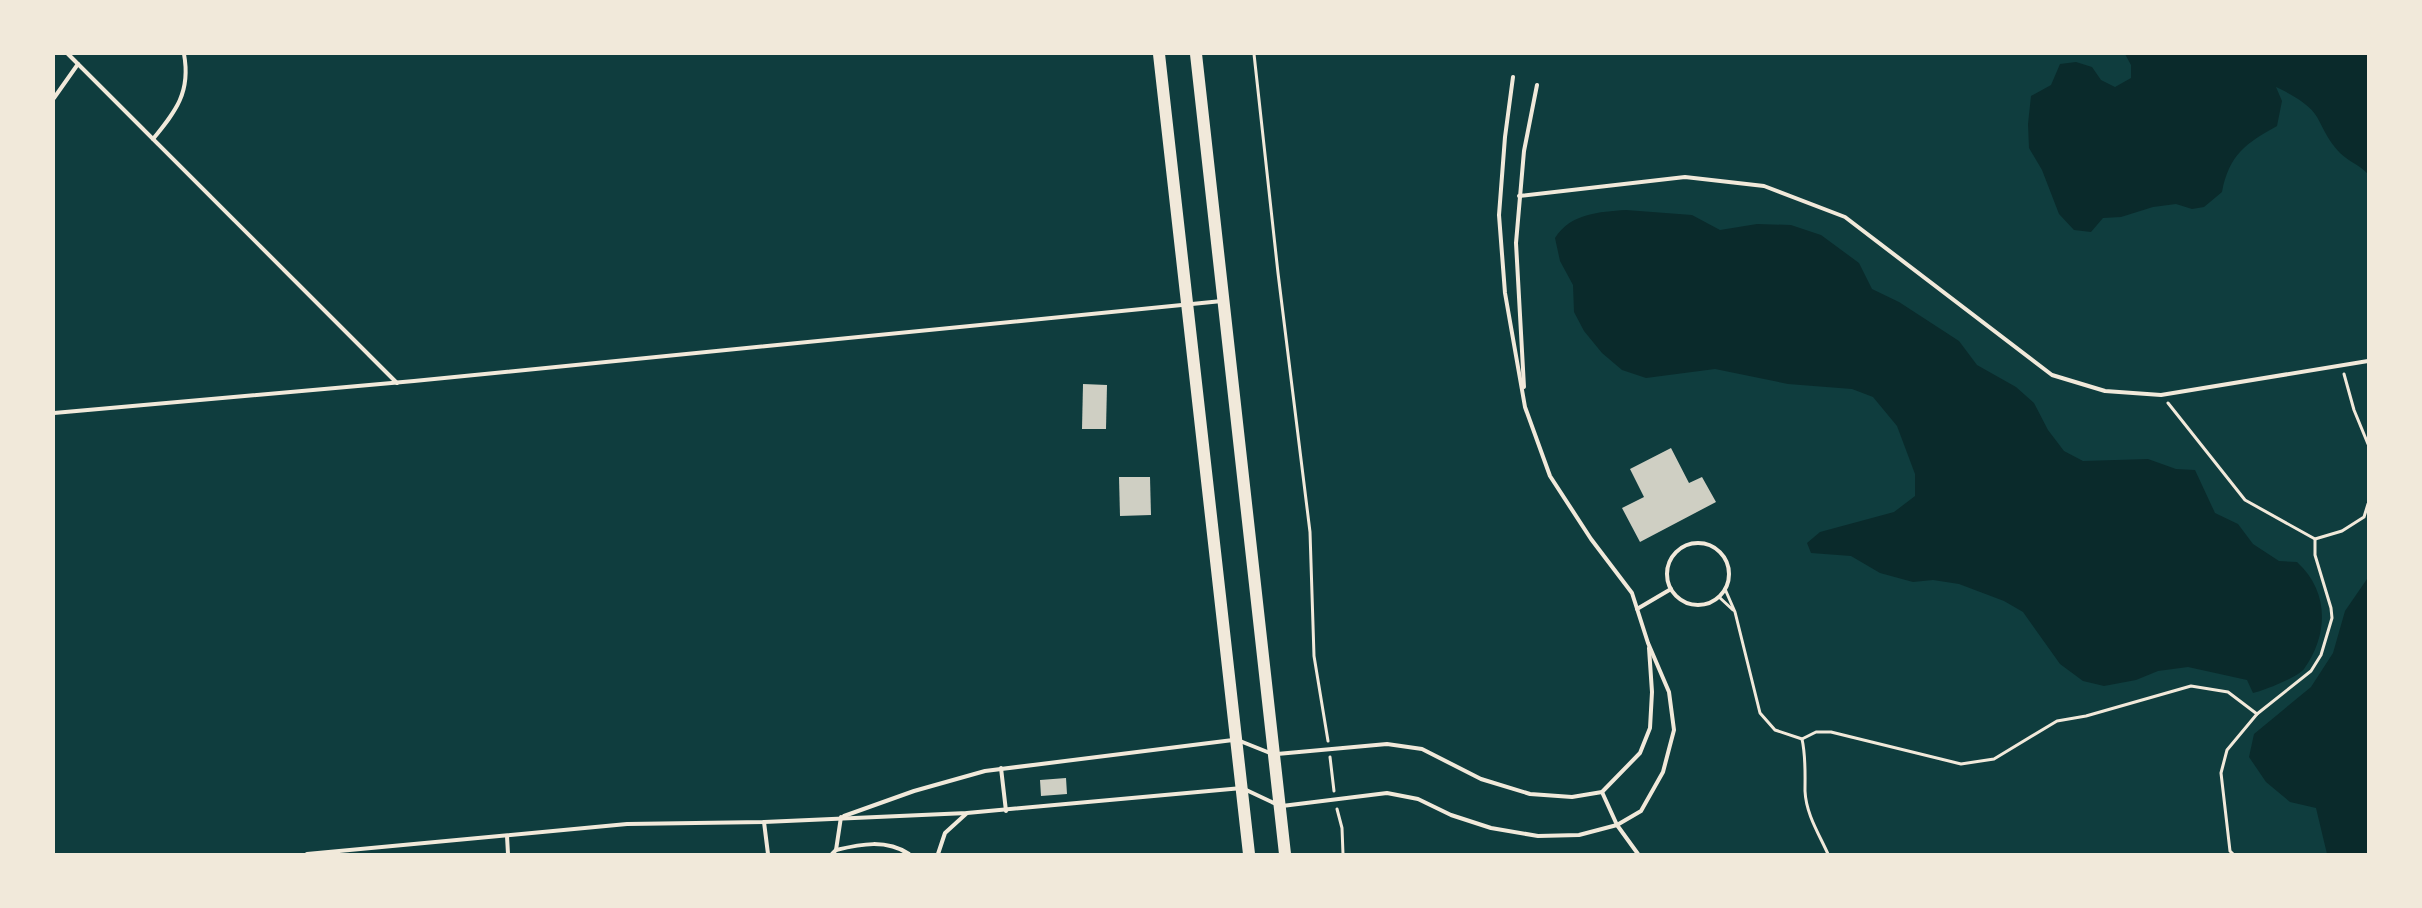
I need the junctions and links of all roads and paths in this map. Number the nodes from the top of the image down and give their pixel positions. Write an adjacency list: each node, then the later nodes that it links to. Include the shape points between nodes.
1 (68, 54): 6 (lane)
2 (184, 54): 10 (lane, via 187,69 182,98)
3 (1159, 54): 13 (main road)
4 (1196, 54): 12 (main road)
5 (1254, 54): 32 (path, via 1310,532 1314,656)
6 (78, 64): 9 (lane); 10 (lane)
7 (1513, 77): 18 (lane, via 1499,215 1505,293)
8 (1537, 85): 11 (lane)
9 (54, 98)
10 (153, 139): 16 (lane)
11 (1519, 196): 17 (lane, via 1685,177 1764,186 1845,217 2052,375 2105,391); 18 (lane, via 1516,243)
12 (1224, 301): 13 (lane); 33 (main road)
13 (1188, 304): 16 (lane); 31 (main road)
14 (2368, 361): 15 (lane)
15 (2341, 366): 17 (lane); 20 (path)
16 (397, 383): 19 (lane)
17 (2161, 395): 22 (path, via 2245,500)
18 (1525, 407): 26 (lane, via 1550,476 1590,539 1632,593)
19 (54, 412)
20 (2368, 444)
21 (2368, 504): 22 (path, via 2364,517 2342,531)
22 (2315, 540): 29 (path, via 2315,555 2332,618 2321,655 2311,671)
23 (1671, 589): 24 (lane, via 1668,579 1671,559 1687,545 1697,543 1714,547 1722,554 1729,574); 25 (lane, via 1687,603 1710,603); 26 (lane)
24 (1726, 589): 25 (lane); 27 (path)
25 (1718, 597): 27 (path)
26 (1637, 609): 28 (lane)
27 (1735, 612): 30 (path, via 1760,713 1775,730)
28 (1648, 643): 36 (lane, via 1652,692 1650,728 1640,754); 43 (lane, via 1669,692 1674,730 1663,772 1641,811)
29 (2257, 714): 30 (path, via 2228,692 2191,686 2057,721 1994,760 1960,764 1831,732 1816,732); 56 (path, via 2227,750 2221,773)
30 (1802, 739): 55 (path, via 1807,760 1805,792 1810,817)
31 (1237, 740): 33 (lane); 34 (lane); 35 (main road)
32 (1329, 749): 33 (lane); 36 (lane, via 1387,744 1422,749 1482,779 1530,794 1572,797); 37 (path)
33 (1274, 754): 38 (main road)
34 (1001, 768): 39 (lane); 41 (lane, via 914,791)
35 (1242, 788): 38 (lane); 39 (lane); 51 (main road)
36 (1602, 792): 43 (lane)
37 (1334, 799): 38 (lane); 43 (lane, via 1387,793 1418,798 1451,815 1491,828 1538,836 1579,835); 53 (path, via 1342,828)
38 (1279, 806): 52 (main road)
39 (1006, 811): 40 (lane)
40 (967, 814): 41 (lane); 50 (lane, via 946,833)
41 (841, 817): 42 (lane); 45 (lane)
42 (764, 822): 44 (lane, via 627,824); 48 (lane)
43 (1617, 825): 54 (lane)
44 (507, 836): 46 (lane); 47 (lane)
45 (834, 852): 49 (lane, via 864,843 898,846)
46 (307, 854)
47 (508, 854)
48 (768, 854)
49 (909, 854)
50 (938, 854)
51 (1249, 854)
52 (1285, 854)
53 (1343, 854)
54 (1638, 854)
55 (1828, 854)
56 (2233, 854)

